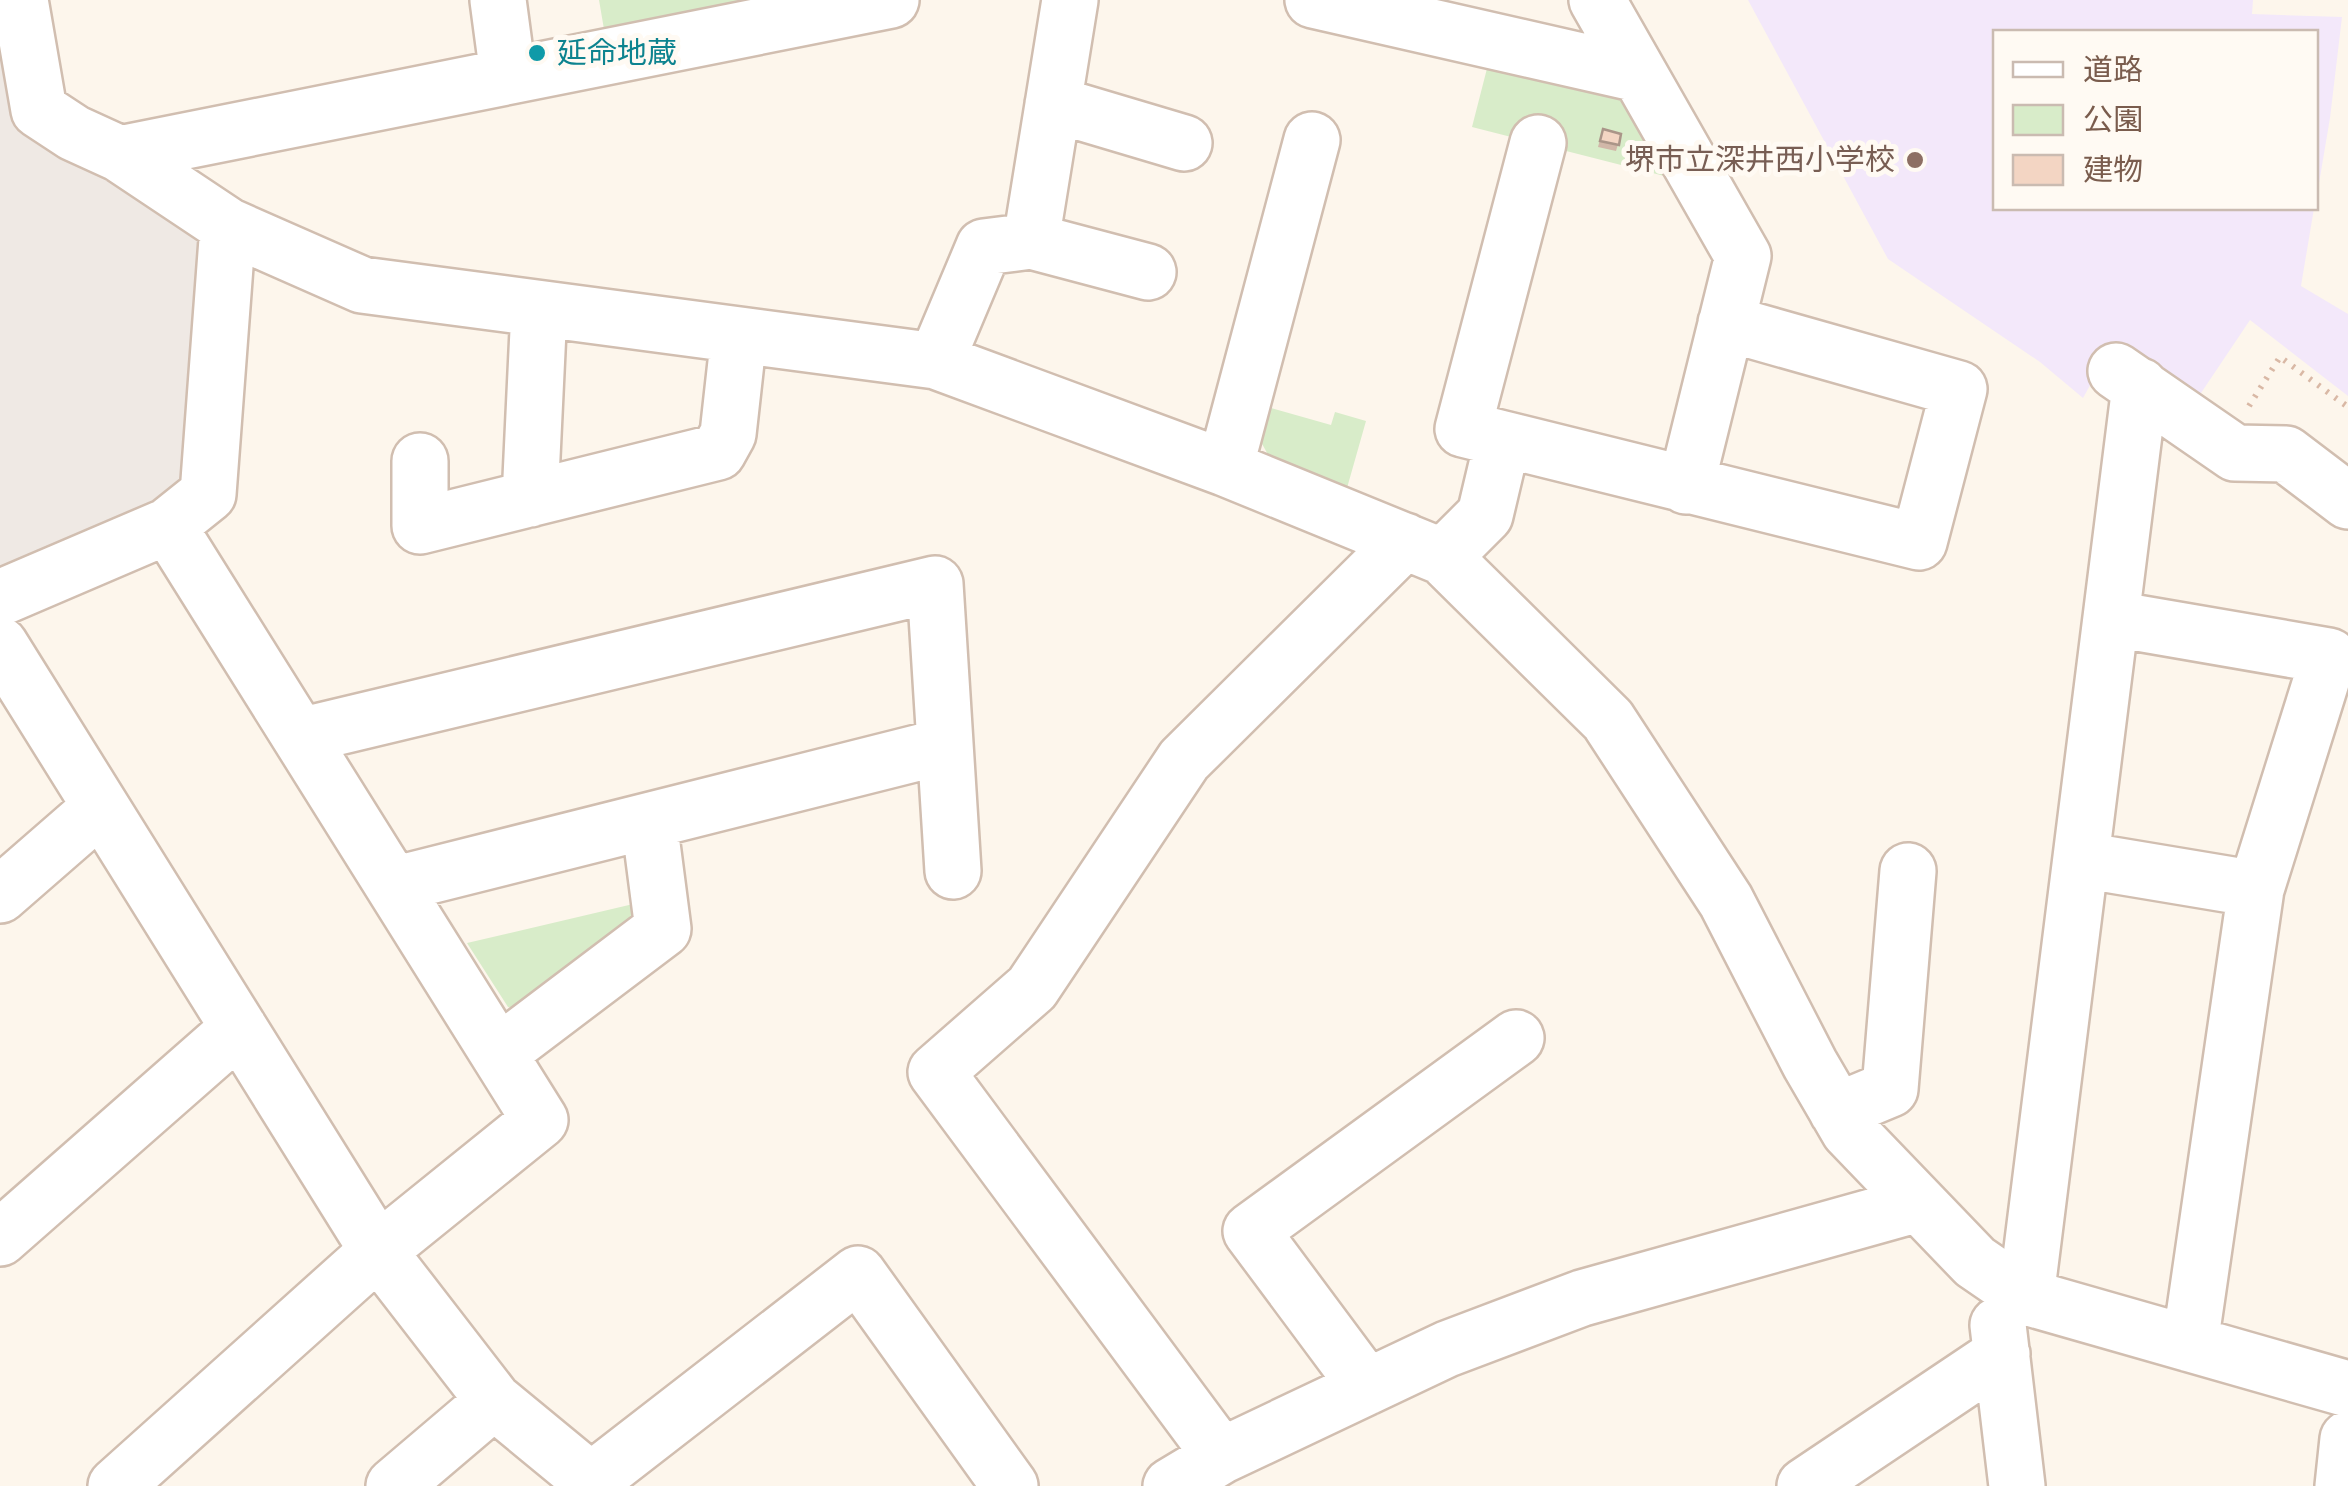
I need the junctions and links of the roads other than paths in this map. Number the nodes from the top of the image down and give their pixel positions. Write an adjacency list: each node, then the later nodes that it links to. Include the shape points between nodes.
1 (20, 0): 13 (street, via 39,110)
2 (498, 0): 8 (street)
3 (891, 0): 8 (street)
4 (1070, 0): 9 (street)
5 (1597, 0): 7 (street)
6 (1326, 1): 7 (street)
7 (1638, 74): 18 (street, via 1743,256)
8 (508, 76): 13 (street)
9 (1053, 104): 11 (street); 15 (street)
10 (1312, 140): 23 (street)
11 (1184, 143)
12 (1538, 143): 21 (street, via 1463,429)
13 (120, 154): 14 (street)
14 (228, 226): 17 (street, via 362,286); 27 (street, via 208,494)
15 (1031, 240): 16 (street); 20 (street, via 984,248)
16 (1148, 272)
17 (539, 309): 19 (street); 25 (street)
18 (1726, 323): 24 (street); 24 (street, via 1959,389 1919,542)
19 (739, 335): 20 (street); 25 (street, via 728,434 718,452)
20 (936, 361): 23 (street)
21 (1503, 439): 24 (street); 28 (street, via 1485,515)
22 (420, 461): 25 (street, via 420,526)
23 (1225, 468): 28 (street)
24 (1686, 486)
25 (530, 499)
26 (2348, 501): 30 (street, via 2286,454 2235,453 2127,378)
27 (168, 526): 29 (street); 32 (street)
28 (1424, 549): 45 (street, via 1608,720 1726,901); 56 (street, via 1184,760 1032,988 936,1072)
29 (0, 598)
30 (2114, 619): 36 (street); 40 (street, via 2329,656)
31 (0, 646): 34 (street)
32 (300, 736): 33 (street, via 935,584); 39 (street)
33 (945, 746): 35 (street); 37 (street)
34 (101, 808): 41 (street); 42 (street)
35 (649, 820): 39 (street); 44 (street, via 663,929)
36 (2082, 860): 40 (street); 49 (street)
37 (953, 871)
38 (1908, 871): 45 (street, via 1890,1089)
39 (393, 885): 44 (street)
40 (2256, 889): 50 (street)
41 (0, 895)
42 (239, 1028): 47 (street); 48 (street)
43 (1516, 1038): 52 (street, via 1251,1232)
44 (499, 1052): 48 (street, via 540,1120)
45 (1837, 1111): 46 (street)
46 (1918, 1204): 49 (street, via 1975,1262); 52 (street, via 1582,1298 1447,1349)
47 (0, 1238)
48 (378, 1251): 54 (street); 57 (street)
49 (2009, 1285): 50 (street); 51 (street)
50 (2190, 1344): 53 (street)
51 (2002, 1354): 61 (street); 62 (street)
52 (1367, 1388): 56 (street)
53 (2348, 1390)
54 (494, 1401): 58 (street); 59 (street, via 591,1481 858,1274)
55 (2348, 1439): 63 (street)
56 (1221, 1456): 60 (street)
57 (116, 1486)
58 (394, 1486)
59 (1010, 1486)
60 (1171, 1486)
61 (1805, 1486)
62 (2017, 1486)
63 (2344, 1486)

